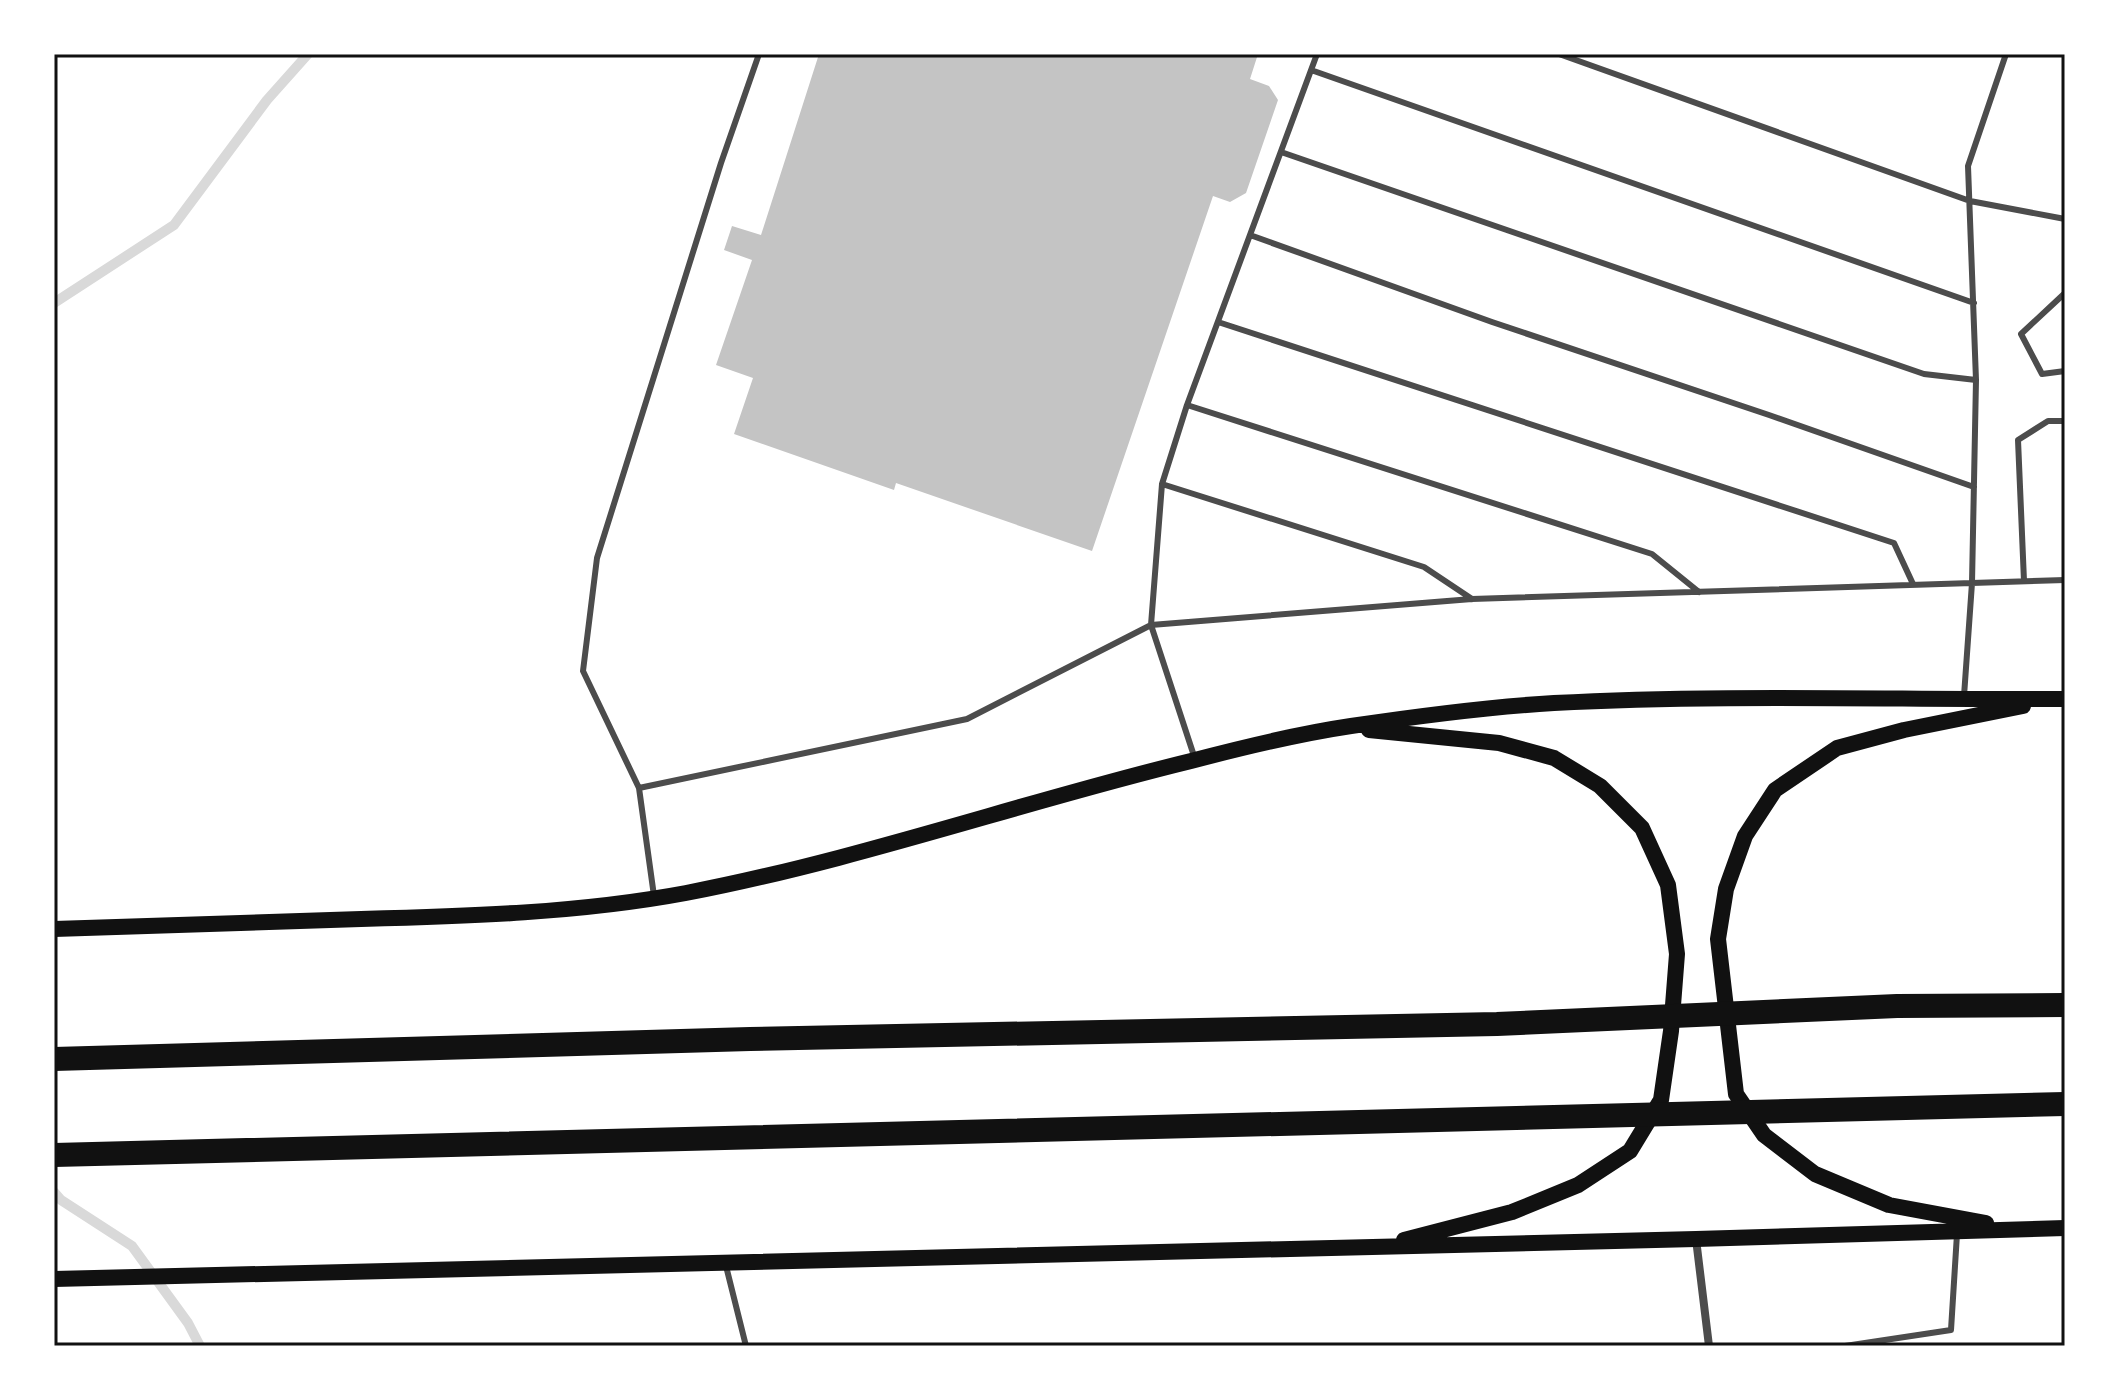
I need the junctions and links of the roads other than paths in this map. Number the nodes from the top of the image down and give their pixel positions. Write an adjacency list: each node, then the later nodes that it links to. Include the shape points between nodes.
1 (759, 54): 30 (lane, via 597,558 583,671)
2 (1317, 54): 5 (lane)
3 (1559, 54): 7 (lane)
4 (2006, 54): 7 (lane, via 1968,166)
5 (1311, 70): 6 (lane); 11 (lane)
6 (1281, 152): 9 (lane); 14 (lane, via 1924,374)
7 (1970, 201): 8 (lane); 11 (lane)
8 (2065, 219)
9 (1250, 235): 12 (lane); 18 (lane)
10 (2065, 293): 13 (lane, via 2021,334 2042,374)
11 (1974, 303): 14 (lane)
12 (1218, 322): 15 (lane); 22 (lane, via 1894,543)
13 (2065, 371)
14 (1976, 380): 18 (lane)
15 (1187, 405): 17 (lane); 23 (lane, via 1652,554)
16 (2065, 421): 20 (lane, via 2048,421 2018,440)
17 (1162, 484): 24 (lane, via 1424,567); 25 (lane)
18 (1974, 487): 21 (lane)
19 (2065, 580): 20 (lane)
20 (2024, 581): 21 (lane)
21 (1972, 583): 22 (lane); 26 (lane)
22 (1913, 584): 23 (lane)
23 (1699, 592): 24 (lane)
24 (1472, 599): 25 (lane)
25 (1151, 625): 29 (lane); 30 (lane, via 967,719)
26 (1964, 699): 27 (main road); 28 (main road, via 1556,703)
27 (2061, 699): 38 (main road, via 1837,748 1775,790 1745,836 1726,889 1718,939 1736,1094 1764,1135 1815,1174 1889,1205)
28 (1342, 727): 29 (main road); 41 (main road, via 1499,743 1554,758 1600,786 1642,828 1668,885 1677,954 1661,1100 1630,1151 1578,1185 1512,1212)
29 (1195, 759): 31 (main road, via 782,873)
30 (639, 788): 31 (lane)
31 (654, 898): 32 (main road, via 581,909 461,916)
32 (54, 929)
33 (2065, 1005): 34 (highway)
34 (54, 1059)
35 (2065, 1104): 36 (highway)
36 (54, 1155)
37 (2065, 1228): 38 (main road)
38 (2016, 1229): 39 (main road)
39 (1957, 1231): 40 (main road); 46 (lane, via 1951,1330)
40 (1696, 1239): 41 (main road); 45 (street)
41 (1375, 1247): 42 (main road)
42 (725, 1263): 43 (main road); 44 (lane)
43 (58, 1279)
44 (746, 1346)
45 (1709, 1346)
46 (1845, 1346)

